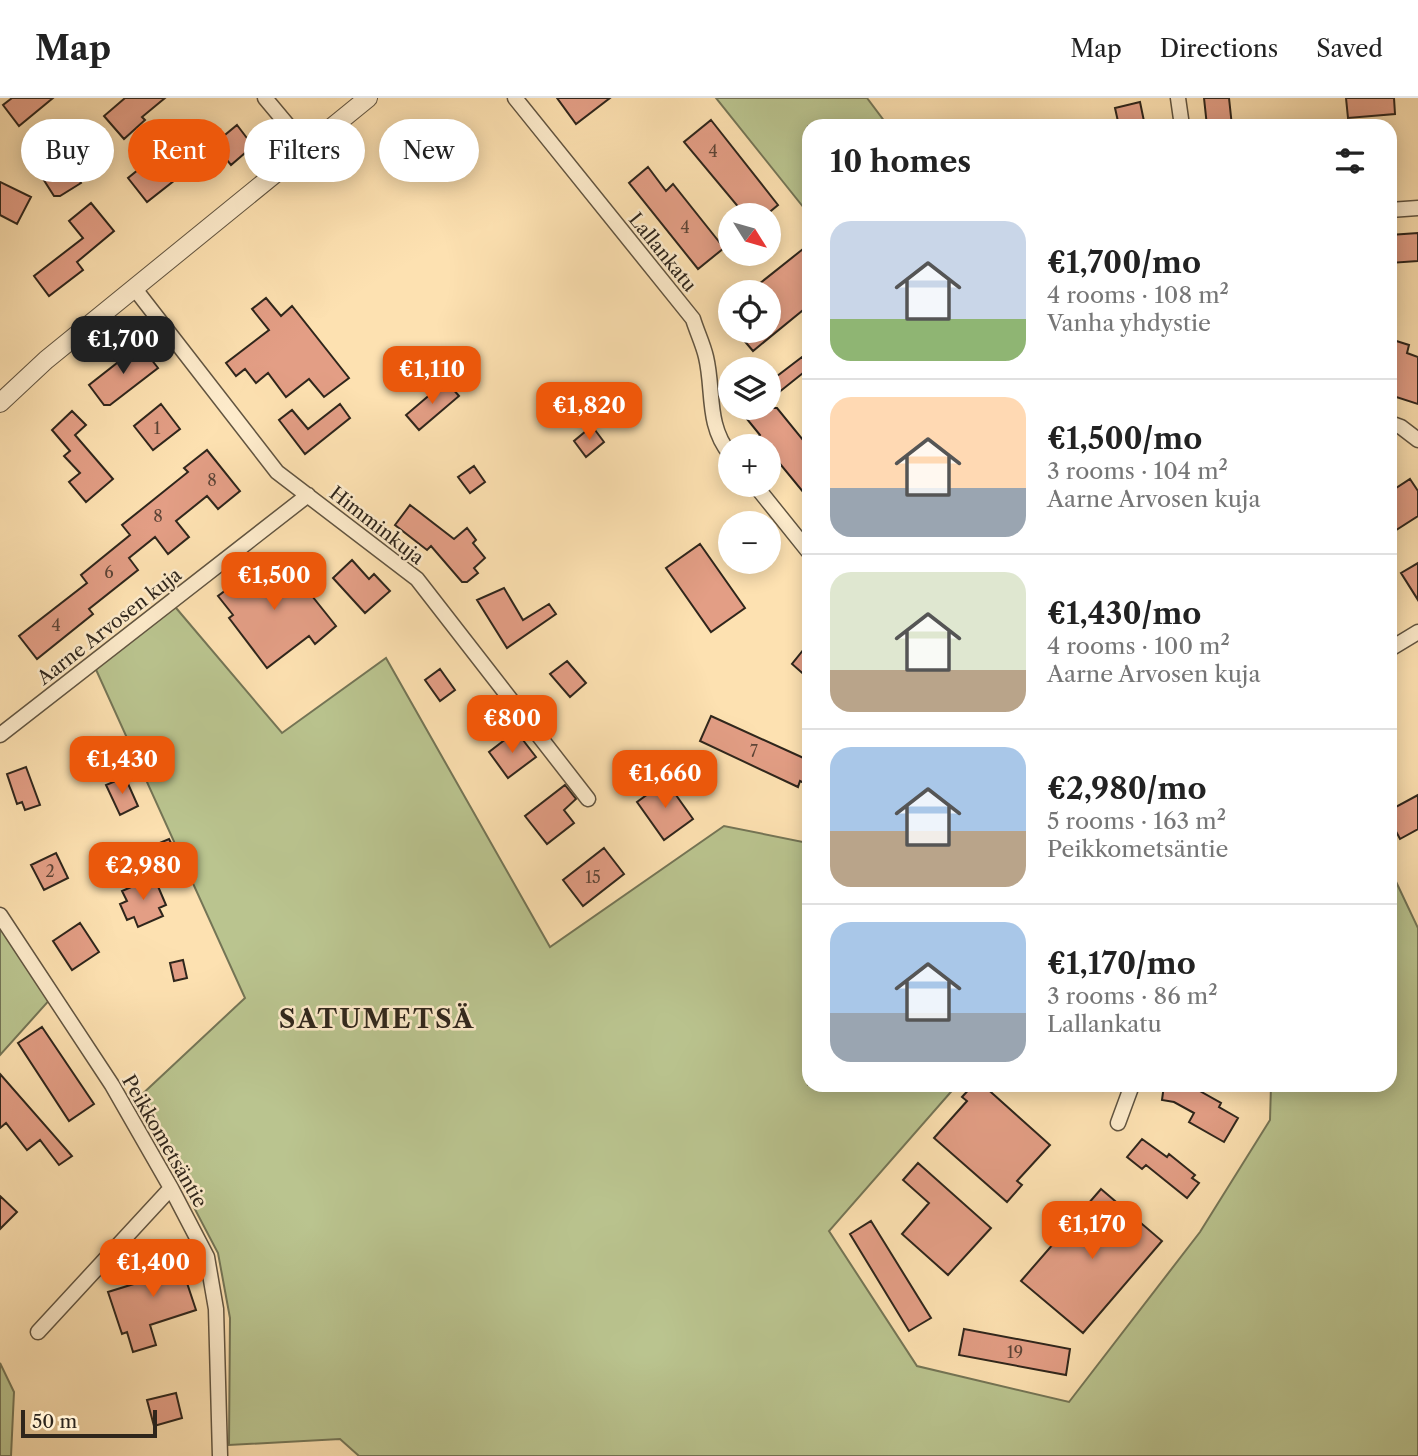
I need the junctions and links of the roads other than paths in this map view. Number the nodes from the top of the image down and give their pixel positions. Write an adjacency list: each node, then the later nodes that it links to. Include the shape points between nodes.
1 (265, 98): 5 (street)
2 (368, 98): 6 (street)
3 (515, 98): 14 (street, Lallankatu, via 693,319 706,358 710,411)
4 (1178, 98): 7 (street)
5 (283, 119)
6 (341, 119)
7 (1181, 119)
8 (263, 182): 11 (street)
9 (1418, 208): 10 (street)
10 (1397, 210)
11 (135, 289): 12 (street); 16 (street, Himminkuja, via 277,472)
12 (0, 403)
13 (1397, 426): 15 (street)
14 (719, 434)
15 (1418, 440)
16 (308, 495): 21 (street, Aarne Arvosen kuja); 22 (street, Himminkuja, via 417,579)
17 (765, 497): 18 (street)
18 (802, 544)
19 (1418, 632): 20 (street)
20 (1397, 645)
21 (0, 735)
22 (588, 799)
23 (0, 915): 26 (street, Peikkometsäntie, via 112,1085)
24 (1129, 1092): 25 (street)
25 (1118, 1123)
26 (171, 1188): 27 (street); 28 (street, Peikkometsäntie, via 207,1257 216,1309)
27 (38, 1332)
28 (220, 1456)

